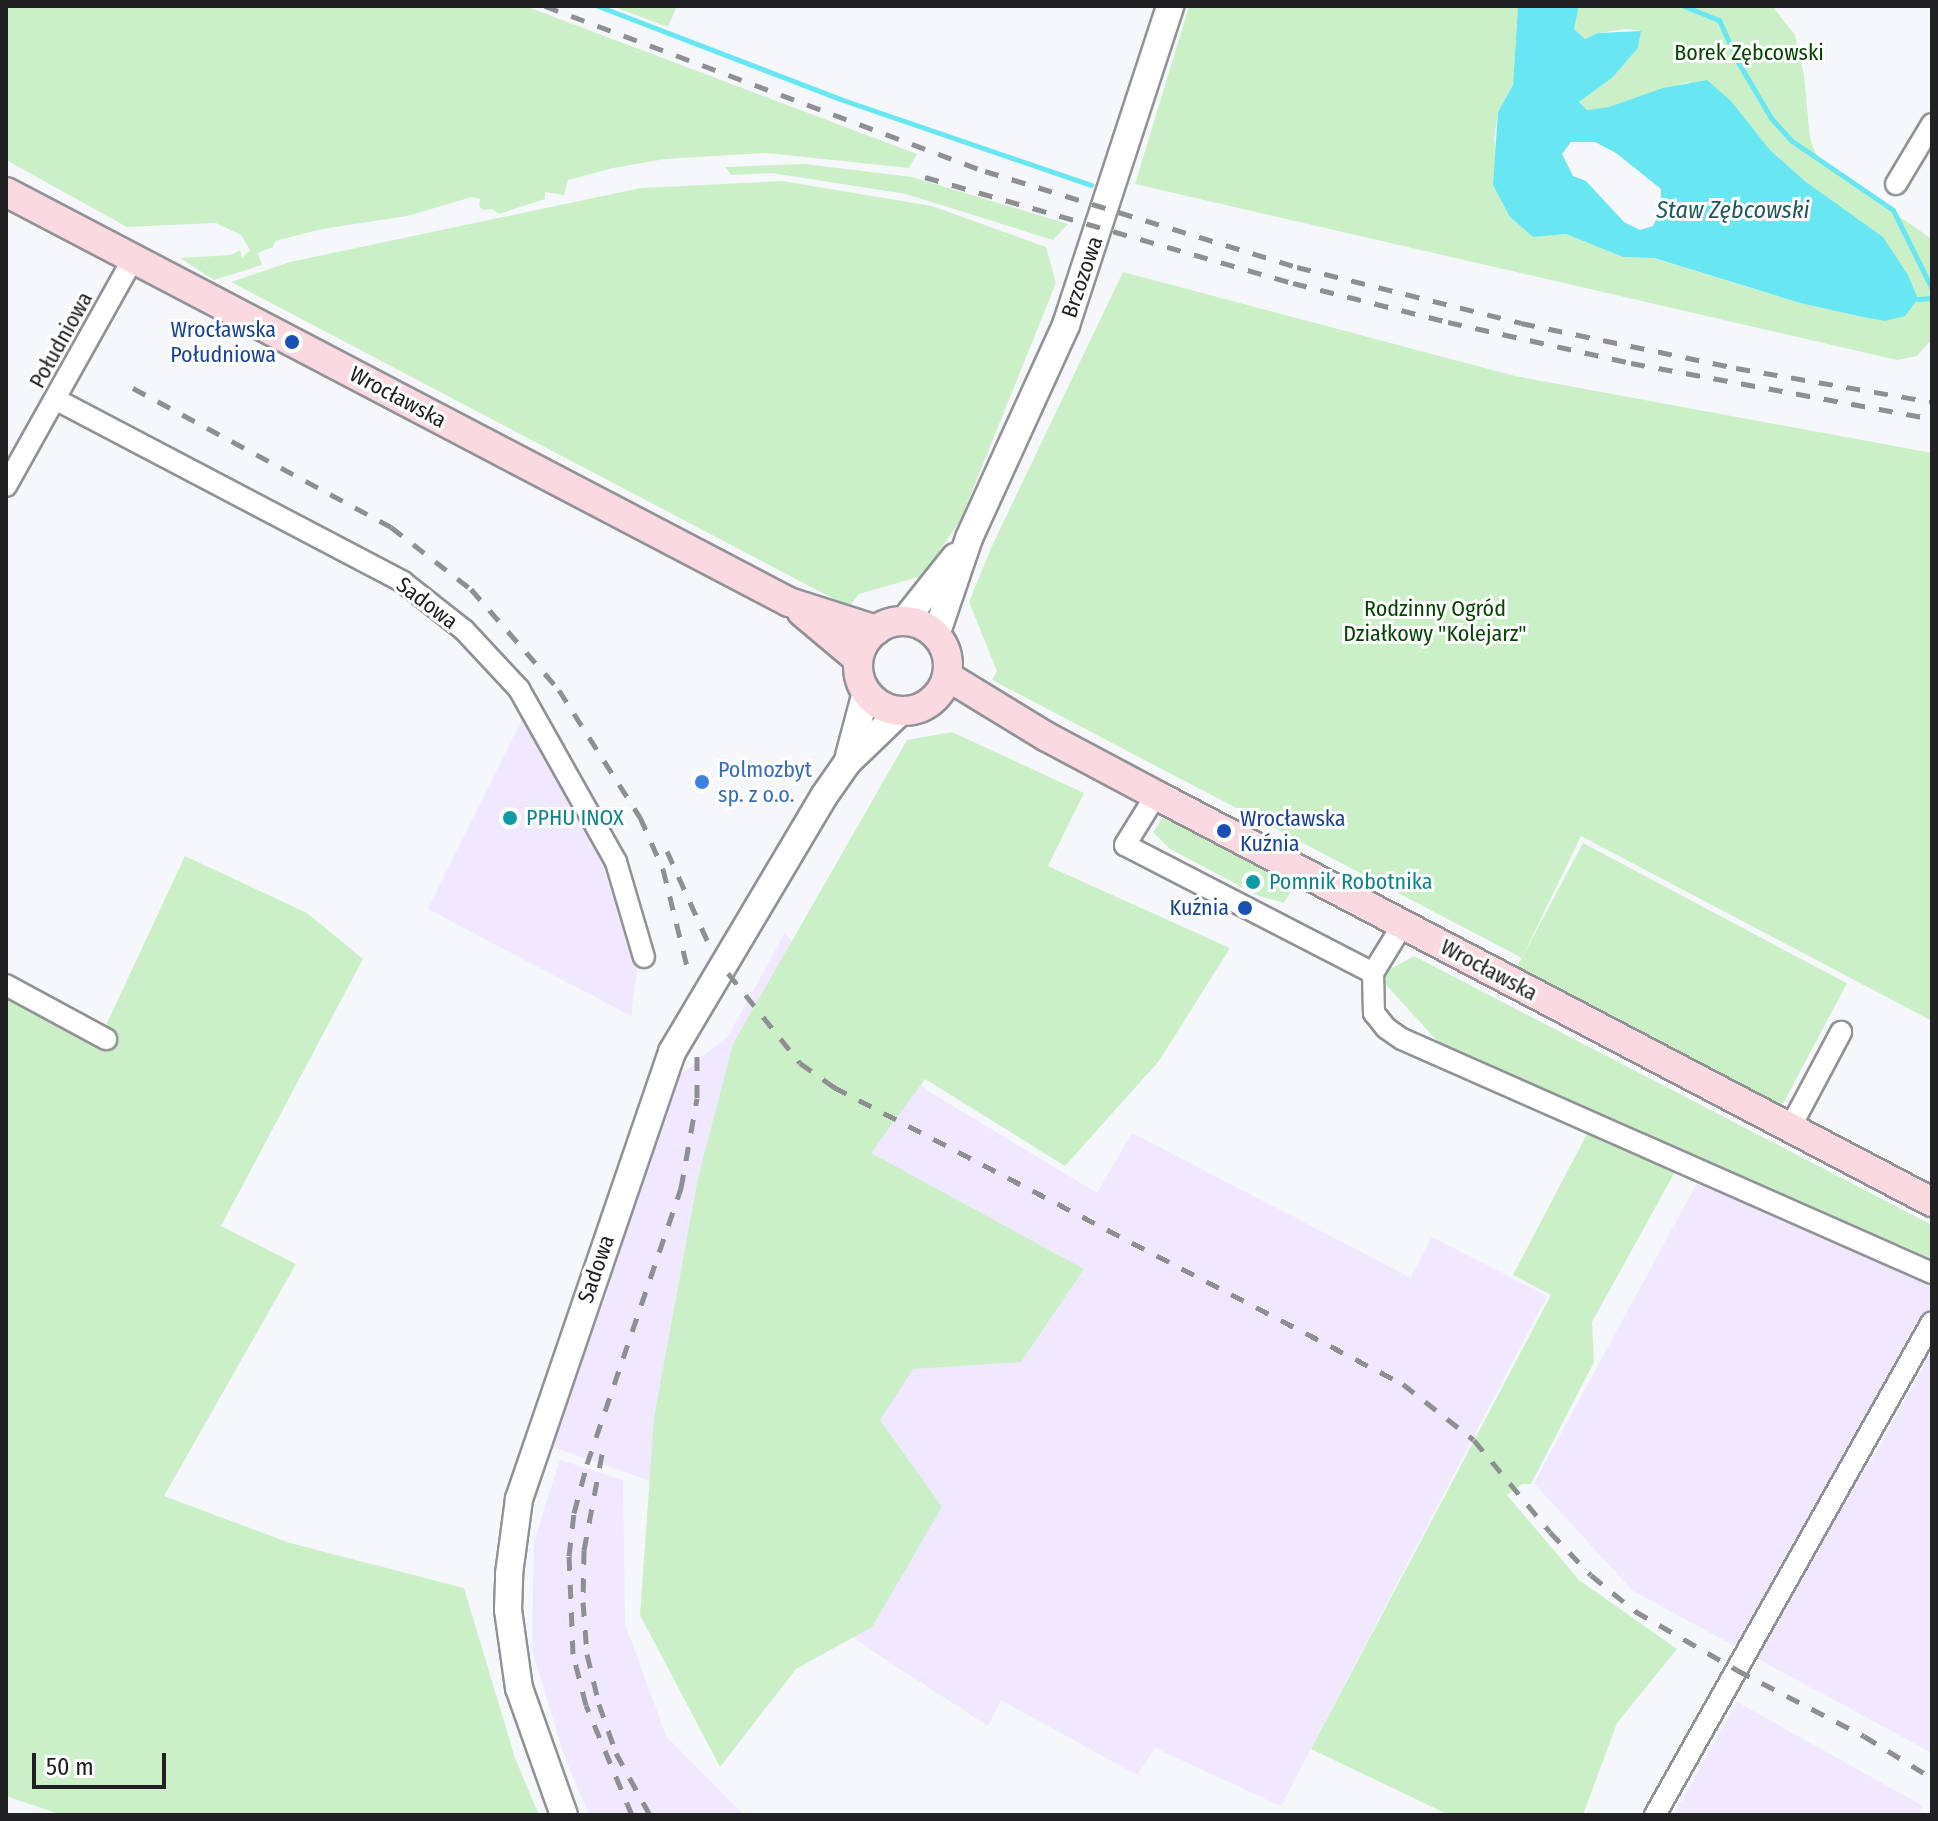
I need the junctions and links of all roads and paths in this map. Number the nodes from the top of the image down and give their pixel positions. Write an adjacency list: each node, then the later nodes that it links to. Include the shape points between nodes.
1 (1170, 6): 8 (street, Brzozowa, via 1066,325)
2 (1932, 124): 3 (street)
3 (1896, 184)
4 (6, 192): 5 (main road, Wrocławska)
5 (131, 264): 6 (street, Południowa); 9 (main road, Wrocławska, via 176,281)
6 (55, 399): 7 (street, Południowa); 20 (street, Sadowa, via 403,582 464,630 519,689 616,862)
7 (6, 486)
8 (969, 538): 10 (street, Brzozowa); 12 (street, Brzozowa)
9 (789, 602): 11 (main road, Wrocławska); 13 (main road, Wrocławska)
10 (904, 621): 11 (main road); 12 (main road)
11 (877, 630): 13 (main road)
12 (936, 635): 14 (main road, via 948,661)
13 (858, 659): 15 (main road)
14 (940, 688): 16 (main road, via 924,706); 18 (main road, Wrocławska)
15 (866, 692): 16 (main road, via 887,709); 17 (street, Sadowa)
16 (901, 711): 17 (street, Sadowa)
17 (847, 763): 29 (street, Sadowa, via 672,1052 519,1499 508,1610 519,1688)
18 (1156, 795): 19 (main road, Wrocławska); 21 (street, via 1125,845)
19 (1403, 924): 21 (street); 25 (main road, Wrocławska)
20 (644, 957)
21 (1373, 973): 27 (street, via 1374,1013 1402,1039)
22 (6, 985): 24 (street)
23 (1841, 1032): 25 (street)
24 (106, 1039)
25 (1790, 1128): 26 (main road, Wrocławska)
26 (1932, 1202)
27 (1932, 1273)
28 (1932, 1322): 30 (street)
29 (564, 1815)
30 (1655, 1815)

